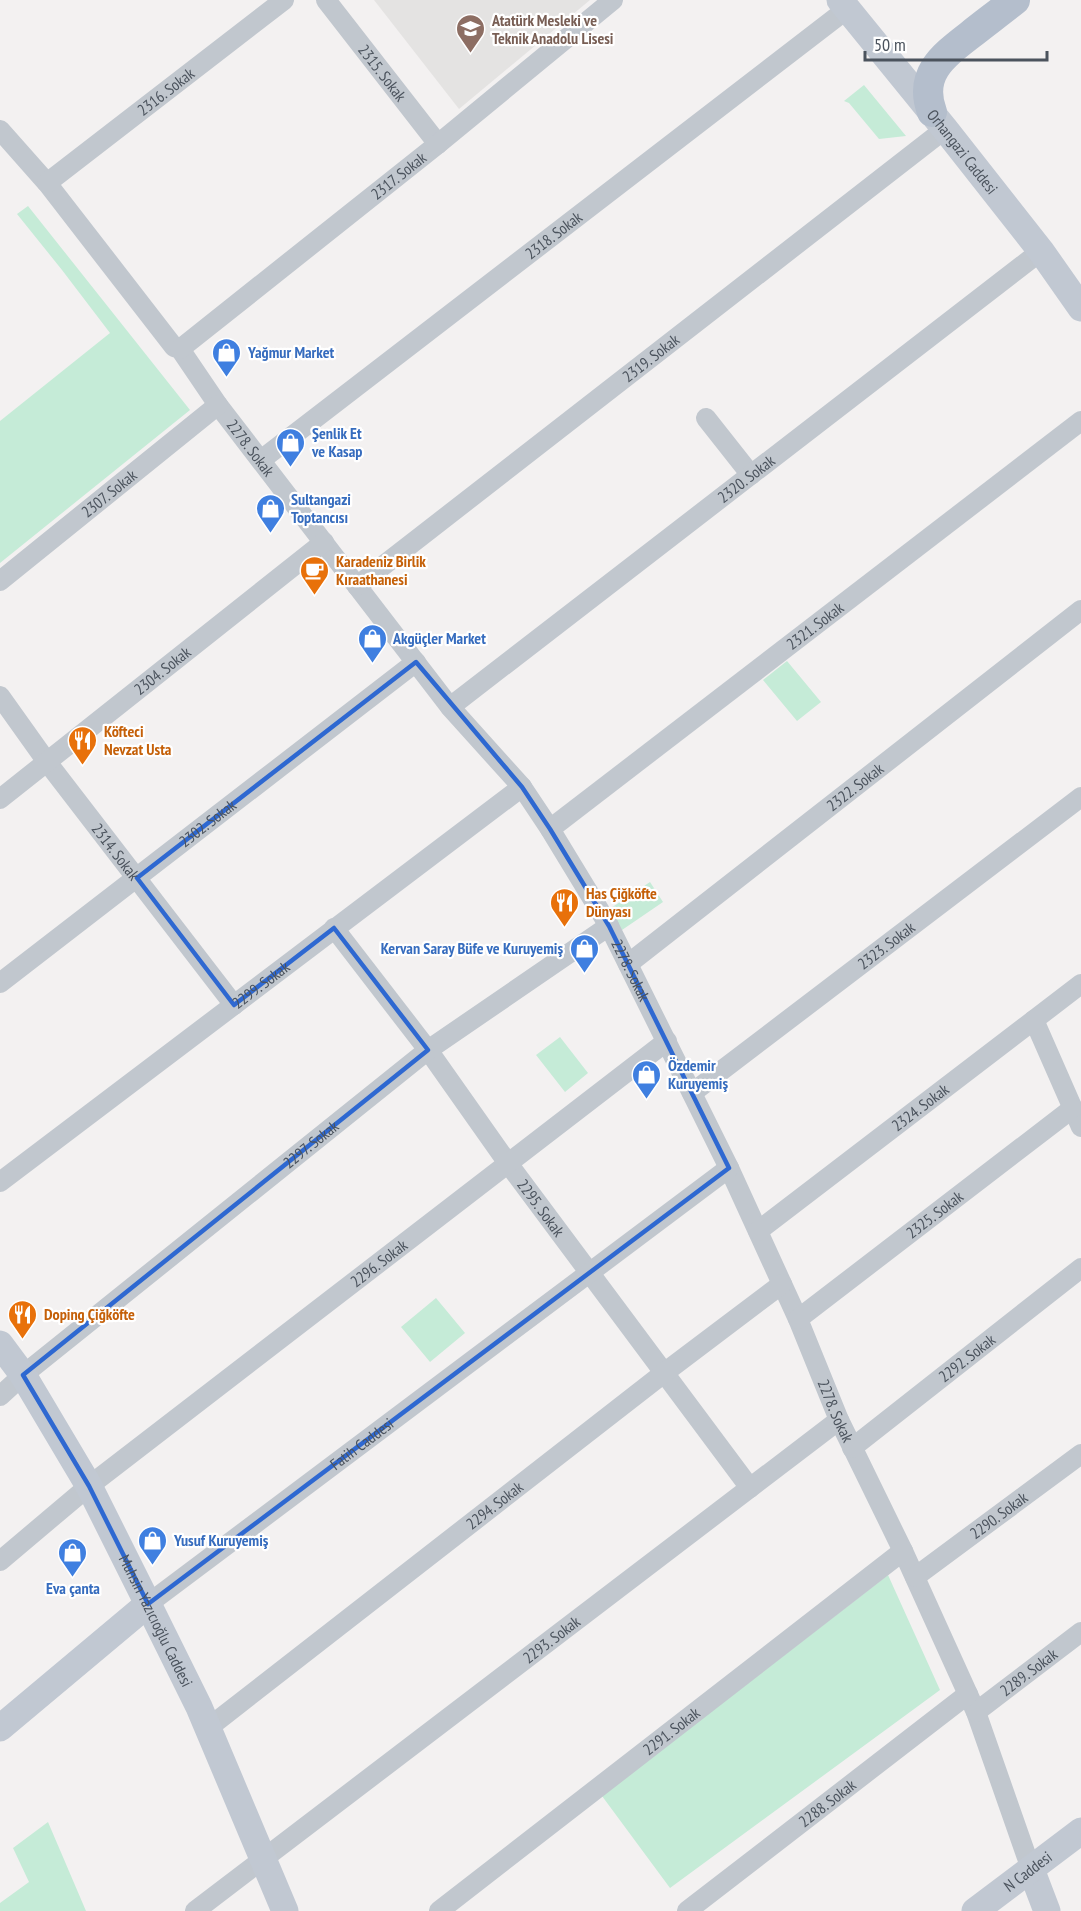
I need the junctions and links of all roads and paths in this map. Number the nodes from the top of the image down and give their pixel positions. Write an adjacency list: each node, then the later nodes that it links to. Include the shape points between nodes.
1 (284, 0): 9 (street, 2316. Sokak)
2 (326, 0): 8 (street, 2315. Sokak)
3 (613, 0): 8 (street, 2317. Sokak)
4 (1015, 0): 6 (main road, via 942,57 934,69 928,103)
5 (844, 4): 6 (main road, Orhangazi Caddesi); 16 (street, 2318. Sokak)
6 (938, 121): 10 (main road, Orhangazi Caddesi); 20 (street, 2319. Sokak)
7 (0, 130): 9 (street, 2278. Sokak)
8 (438, 144): 12 (street, 2317. Sokak)
9 (47, 183): 12 (street, 2278. Sokak, via 174,347)
10 (1041, 251): 11 (main road, Orhangazi Caddesi); 17 (street, 2320. Sokak)
11 (1081, 308)
12 (180, 349): 13 (street, 2278. Sokak)
13 (218, 405): 16 (street, 2278. Sokak); 19 (street, 2307. Sokak)
14 (706, 418): 17 (street)
15 (1081, 421): 29 (street, 2321. Sokak)
16 (261, 460): 18 (street, 2278. Sokak)
17 (751, 475): 24 (street, 2320. Sokak)
18 (324, 542): 20 (street, 2278. Sokak); 25 (street, 2304. Sokak)
19 (0, 581)
20 (357, 586): 22 (street, 2278. Sokak)
21 (1081, 610): 33 (street, 2322. Sokak)
22 (416, 662): 24 (street, 2278. Sokak); 30 (street, 2302. Sokak)
23 (0, 696): 25 (street, 2314. Sokak)
24 (450, 706): 26 (street, 2278. Sokak)
25 (47, 762): 28 (street, 2304. Sokak); 30 (street, 2314. Sokak)
26 (522, 787): 29 (street, 2278. Sokak); 32 (street, 2299. Sokak)
27 (1081, 796): 40 (street, 2323. Sokak)
28 (0, 799)
29 (550, 829): 31 (street, 2278. Sokak)
30 (137, 878): 34 (street, 2302. Sokak); 36 (street, 2314. Sokak)
31 (609, 926): 33 (street, 2278. Sokak); 39 (street, 2297. Sokak)
32 (334, 928): 36 (street, 2299. Sokak); 39 (street, 2295. Sokak)
33 (628, 964): 38 (street, 2278. Sokak)
34 (0, 983)
35 (1081, 984): 37 (street, 2324. Sokak)
36 (234, 1005): 45 (street, 2299. Sokak)
37 (1034, 1020): 41 (street); 46 (street, 2324. Sokak)
38 (667, 1041): 40 (street, 2278. Sokak); 43 (street, 2296. Sokak)
39 (428, 1050): 43 (street, 2295. Sokak); 53 (street, 2297. Sokak)
40 (692, 1093): 44 (street, 2278. Sokak)
41 (1073, 1108): 42 (street); 50 (street, 2325. Sokak)
42 (1081, 1127)
43 (507, 1162): 48 (street, 2295. Sokak); 58 (street, 2296. Sokak)
44 (729, 1168): 46 (street, 2278. Sokak); 48 (street, Fatih Caddesi)
45 (0, 1182)
46 (758, 1231): 49 (street, 2278. Sokak)
47 (1081, 1268): 56 (street, 2292. Sokak)
48 (590, 1272): 52 (street, 2295. Sokak); 63 (street, Fatih Caddesi)
49 (782, 1284): 50 (street, 2278. Sokak); 52 (street, 2294. Sokak)
50 (798, 1319): 55 (street, 2278. Sokak)
51 (0, 1344): 53 (main road, Muhsin Yazıcıoğlu Caddesi)
52 (664, 1373): 59 (street, 2295. Sokak); 68 (street, 2294. Sokak)
53 (23, 1375): 54 (street, 2297. Sokak); 58 (main road, Muhsin Yazıcıoğlu Caddesi)
54 (0, 1396)
55 (839, 1420): 56 (street, 2278. Sokak); 59 (street, 2293. Sokak)
56 (852, 1448): 60 (street, 2278. Sokak)
57 (1081, 1454): 62 (street, 2290. Sokak)
58 (89, 1486): 61 (street, 2296. Sokak); 63 (main road, Muhsin Yazıcıoğlu Caddesi)
59 (750, 1488): 70 (street, 2293. Sokak)
60 (903, 1551): 62 (street, 2278. Sokak); 74 (street, 2291. Sokak)
61 (0, 1561)
62 (915, 1577): 65 (street, 2278. Sokak)
63 (148, 1604): 67 (main road, Fatih Caddesi); 68 (main road, Muhsin Yazıcıoğlu Caddesi)
64 (1081, 1632): 66 (street, 2289. Sokak)
65 (968, 1694): 66 (street, 2278. Sokak); 75 (street, 2288. Sokak)
66 (976, 1712): 71 (street, 2278. Sokak)
67 (0, 1728)
68 (208, 1728): 70 (main road, Muhsin Yazıcıoğlu Caddesi)
69 (1081, 1831): 71 (main road, N Caddesi)
70 (263, 1858): 72 (street, 2293. Sokak); 73 (main road, Muhsin Yazıcıoğlu Caddesi)
71 (1031, 1869): 76 (main road, N Caddesi); 77 (main road)
72 (195, 1911)
73 (285, 1911)
74 (439, 1911)
75 (687, 1911)
76 (975, 1911)
77 (1047, 1911)

